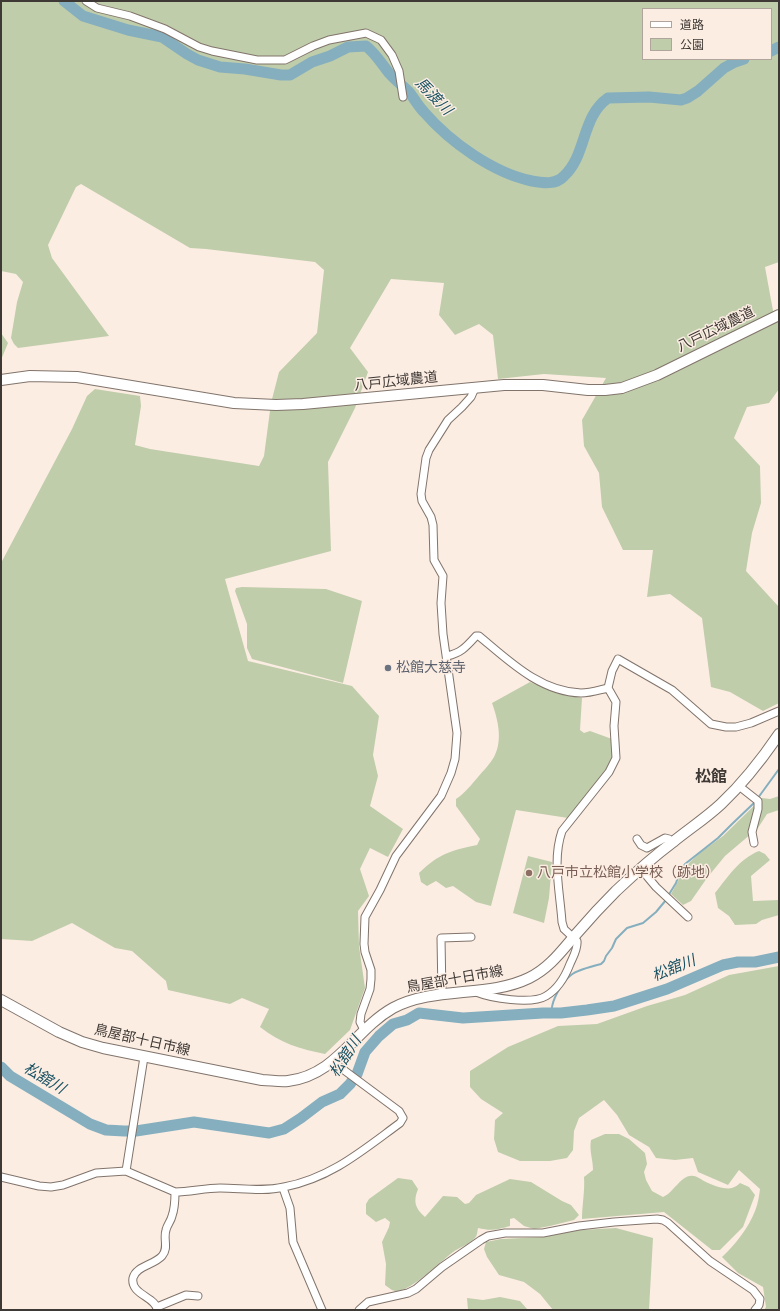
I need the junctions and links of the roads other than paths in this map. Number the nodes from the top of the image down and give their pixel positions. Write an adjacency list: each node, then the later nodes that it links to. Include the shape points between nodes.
1 (86, 1): 2 (street, via 97,8 130,16 165,29 199,47 258,60 285,60 329,40 366,33 381,40 392,55 399,71)
2 (403, 97)
3 (779, 315): 5 (main road, 八戸広域農道, via 657,375 622,388 588,390 522,384)
4 (1, 380): 5 (main road, 八戸広域農道, via 30,376 77,377 228,402 276,405)
5 (475, 388): 6 (street, via 471,397 448,420 429,450 421,494 433,525 434,560 443,576 441,603)
6 (447, 656): 7 (street, via 462,651 479,636 521,670 555,688 580,693); 21 (street, via 457,733 455,760 441,796 396,856 365,917 364,944 371,979 361,1014 360,1022)
7 (608, 688): 8 (street, via 618,659 672,690 711,724 736,727); 17 (street, via 616,702 616,758 609,772 562,832 558,842 556,857 562,922 564,929)
8 (779, 711)
9 (779, 734): 10 (main road, 鳥屋部十日市線)
10 (739, 786): 12 (main road, 鳥屋部十日市線, via 698,824); 13 (street, via 758,801 752,832)
11 (637, 839): 12 (street, via 647,848 666,838)
12 (672, 842): 14 (main road, 鳥屋部十日市線)
13 (754, 843)
14 (641, 869): 15 (street); 17 (main road, 鳥屋部十日市線, via 596,911)
15 (688, 917)
16 (471, 937): 19 (street, via 441,938)
17 (573, 938): 18 (main road, 鳥屋部十日市線, via 556,959 530,978 505,986); 18 (street, via 578,944 568,970 546,996 536,999 509,999)
18 (472, 990): 19 (main road, 鳥屋部十日市線)
19 (442, 994): 21 (main road, 鳥屋部十日市線, via 421,998 394,1008)
20 (1, 1000): 22 (main road, 鳥屋部十日市線, via 82,1042)
21 (364, 1030): 23 (main road, 鳥屋部十日市線)
22 (144, 1057): 23 (main road, 鳥屋部十日市線, via 262,1080 287,1081 305,1077); 24 (street)
23 (333, 1062): 26 (street, via 399,1111 403,1118 400,1123 345,1163 322,1176)
24 (126, 1171): 25 (street, via 96,1173 50,1187); 27 (street)
25 (1, 1177)
26 (283, 1188): 27 (street, via 219,1188); 30 (street, via 290,1208 295,1249)
27 (175, 1192): 29 (street, via 175,1209 166,1230 164,1253 137,1272 133,1282 135,1288)
28 (198, 1296): 29 (street, via 186,1295)
29 (157, 1308)
30 (322, 1310)
31 (359, 1310): 32 (street, via 373,1300 416,1289 442,1267 488,1236 505,1233 543,1233 579,1226 657,1219 668,1223 710,1261 753,1290 760,1299)
32 (755, 1310)

